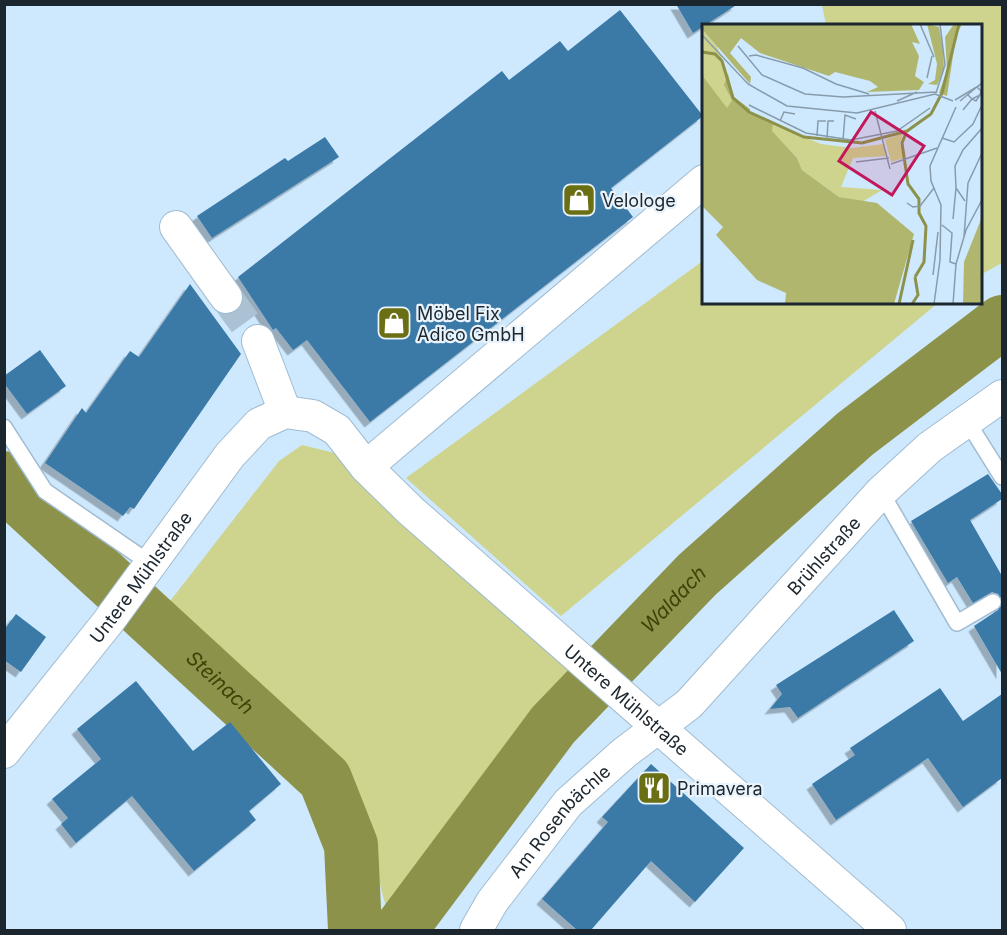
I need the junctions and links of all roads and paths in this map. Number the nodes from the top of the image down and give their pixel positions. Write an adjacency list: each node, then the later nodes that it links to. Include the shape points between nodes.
1 (702, 183): 9 (street)
2 (176, 227): 3 (street)
3 (226, 297)
4 (258, 341): 6 (street)
5 (1002, 396): 7 (street, Brühlstraße)
6 (285, 412): 9 (street, Untere Mühlstraße, via 312,416 337,430); 12 (street, Untere Mühlstraße, via 259,424 230,455)
7 (966, 421): 10 (lane); 11 (street, Brühlstraße, via 930,447)
8 (4, 427): 12 (lane, via 45,491)
9 (366, 467): 14 (street, Untere Mühlstraße)
10 (1002, 477)
11 (881, 492): 13 (lane, via 957,624); 14 (street, Brühlstraße, via 689,704)
12 (144, 572): 15 (street, Untere Mühlstraße)
13 (993, 602)
14 (658, 727): 16 (street, Am Rosenbächle, via 568,803 492,902); 17 (street, Untere Mühlstraße)
15 (4, 752)
16 (476, 930)
17 (891, 930)

